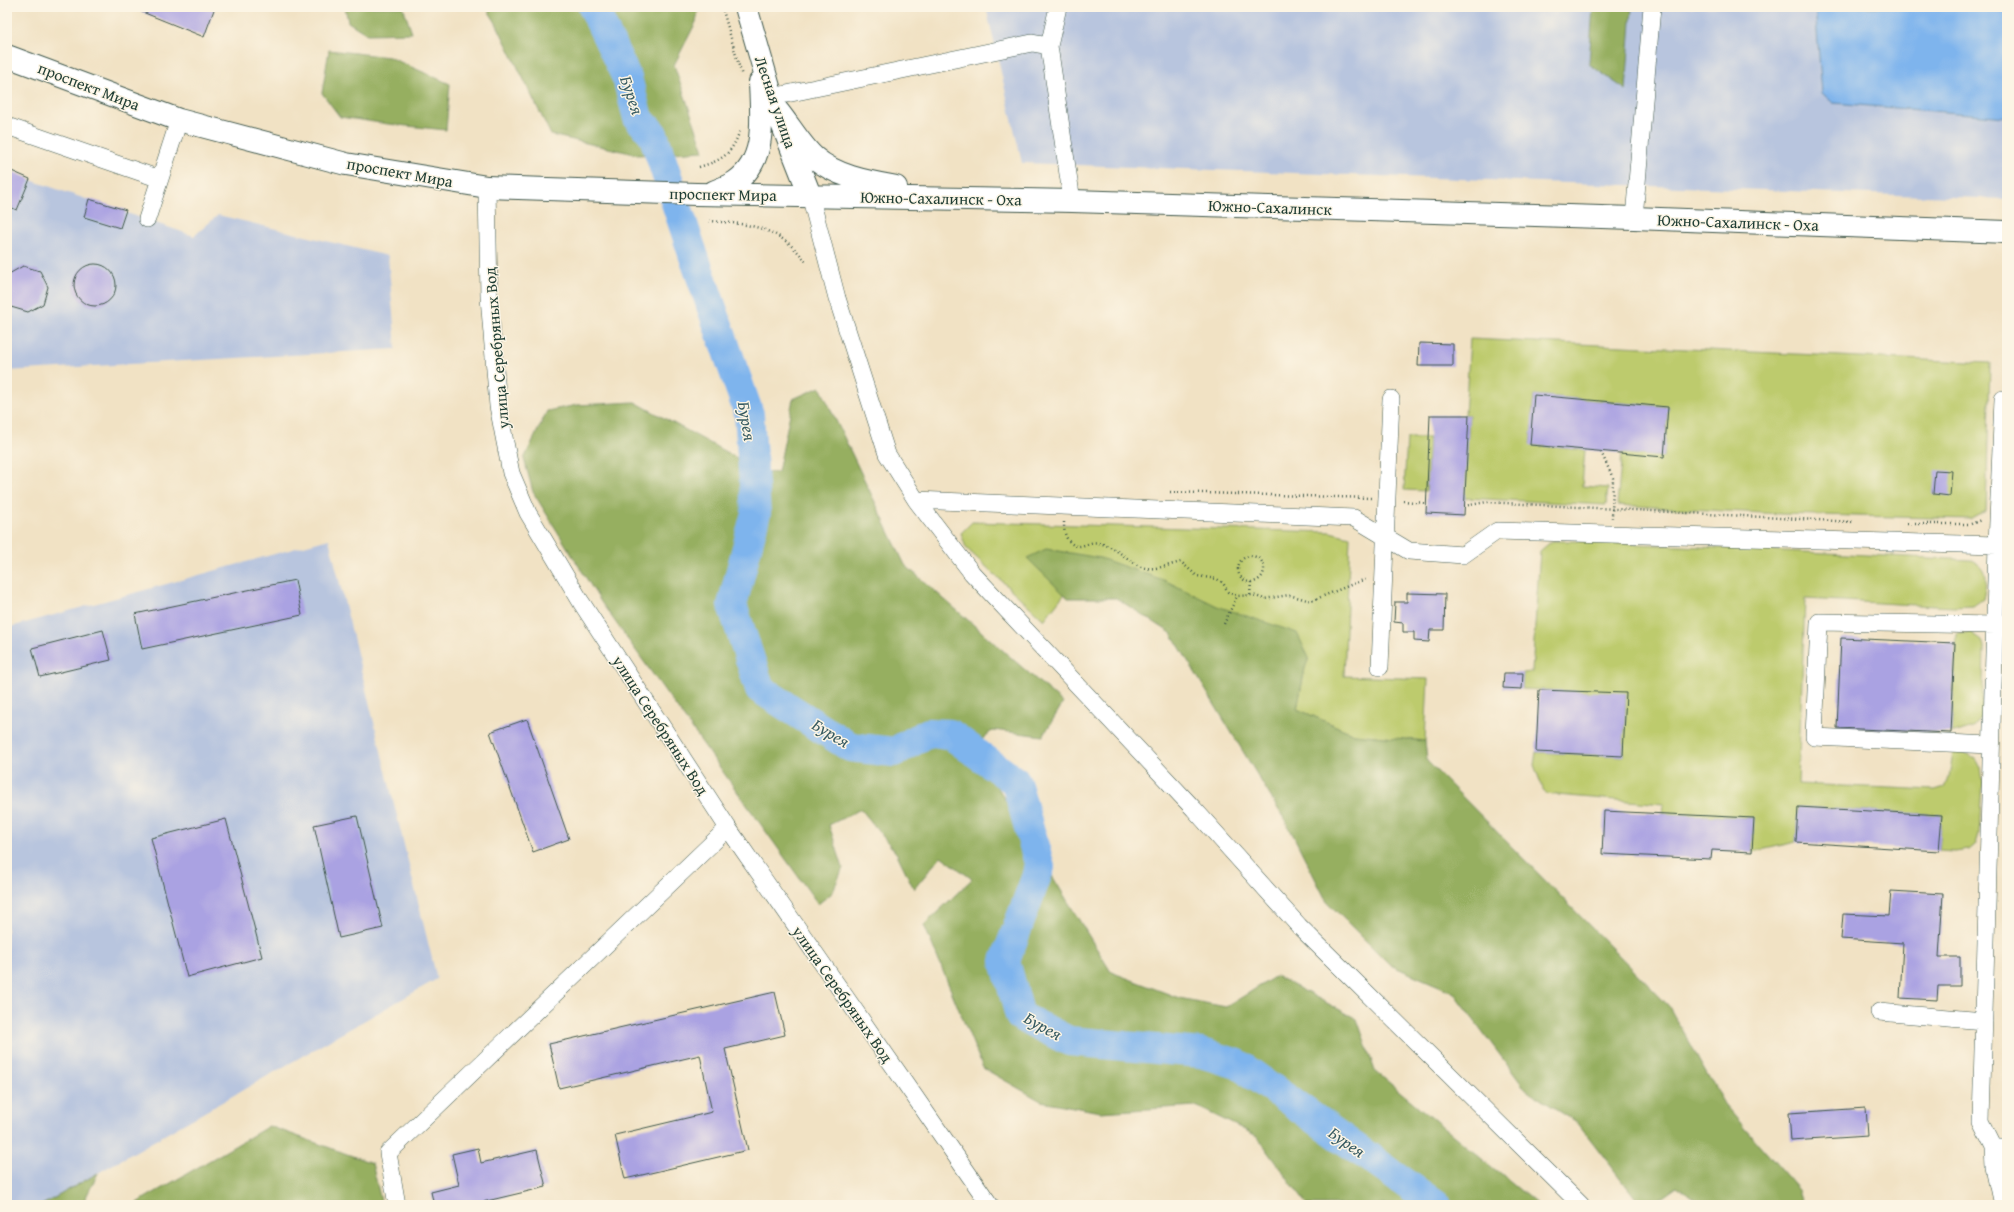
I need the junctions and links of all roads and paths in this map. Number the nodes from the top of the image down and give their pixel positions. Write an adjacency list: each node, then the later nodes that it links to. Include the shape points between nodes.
1 (722, 7): 8 (path)
2 (746, 7): 6 (main road, Лесная улица)
3 (1652, 7): 21 (street)
4 (1059, 8): 5 (street)
5 (1049, 46): 9 (street, via 1032,43); 19 (street)
6 (760, 55): 9 (main road, Лесная улица); 16 (main road, via 761,132 754,163 736,182)
7 (7, 56): 10 (main road, проспект Мира)
8 (743, 80)
9 (774, 103): 17 (main road, Лесная улица); 18 (main road, via 815,158 839,173 875,183)
10 (179, 120): 14 (street); 15 (main road, проспект Мира, via 346,164)
11 (7, 126): 14 (street)
12 (740, 129): 13 (path, via 735,144 719,161)
13 (699, 167)
14 (160, 179): 22 (street)
15 (487, 187): 16 (main road, проспект Мира); 47 (street, улица Серебряных Вод, via 490,297 498,398 512,473 528,513 581,602)
16 (702, 194): 17 (main road, проспект Мира)
17 (810, 195): 18 (main road, Южно-Сахалинск - Оха); 29 (street, via 837,298 887,454)
18 (966, 199): 19 (main road, Южно-Сахалинск - Оха)
19 (1072, 201): 20 (main road, Южно-Сахалинск)
20 (1469, 213): 21 (main road, Южно-Сахалинск - Оха)
21 (1634, 218): 24 (main road, Южно-Сахалинск - Оха)
22 (147, 219)
23 (709, 221): 25 (path, via 757,227 779,236 795,247)
24 (2007, 232)
25 (807, 264)
26 (1391, 399): 37 (street)
27 (2007, 399): 33 (street, via 2003,399)
28 (1601, 452): 32 (path, via 1613,478)
29 (916, 500): 30 (street); 53 (street, via 972,573 1194,809 1299,926)
30 (1063, 506): 37 (street, via 1354,518); 42 (path, via 1065,535 1070,542 1080,547 1097,542 1123,554 1140,566 1164,567 1181,562 1197,576 1216,579 1223,583 1228,592)
31 (1464, 506): 32 (path, via 1487,502)
32 (1612, 508): 34 (path); 36 (path)
33 (1998, 514): 35 (path, via 1971,524); 38 (street)
34 (1861, 523)
35 (1900, 524)
36 (1611, 534): 37 (street, via 1497,531 1463,555 1409,551); 38 (street)
37 (1385, 536): 39 (street)
38 (1997, 546): 44 (street)
39 (1383, 572): 41 (path, via 1312,601 1289,595 1264,600); 45 (street)
40 (1251, 582): 40 (path, via 1259,579 1264,568 1257,558 1250,556 1239,563 1238,572 1242,580); 41 (path)
41 (1250, 595): 42 (path)
42 (1237, 596): 43 (path)
43 (1224, 624)
44 (1995, 625): 46 (street); 46 (street, via 1819,622 1814,737)
45 (1380, 667)
46 (1991, 745): 49 (street)
47 (728, 828): 51 (street, via 388,1153); 52 (street, улица Серебряных Вод)
48 (1880, 1012): 49 (street)
49 (1984, 1021): 50 (street, via 1981,1122)
50 (2000, 1148): 54 (street, via 1995,1168)
51 (397, 1205)
52 (990, 1205)
53 (1581, 1205)
54 (2003, 1205)

